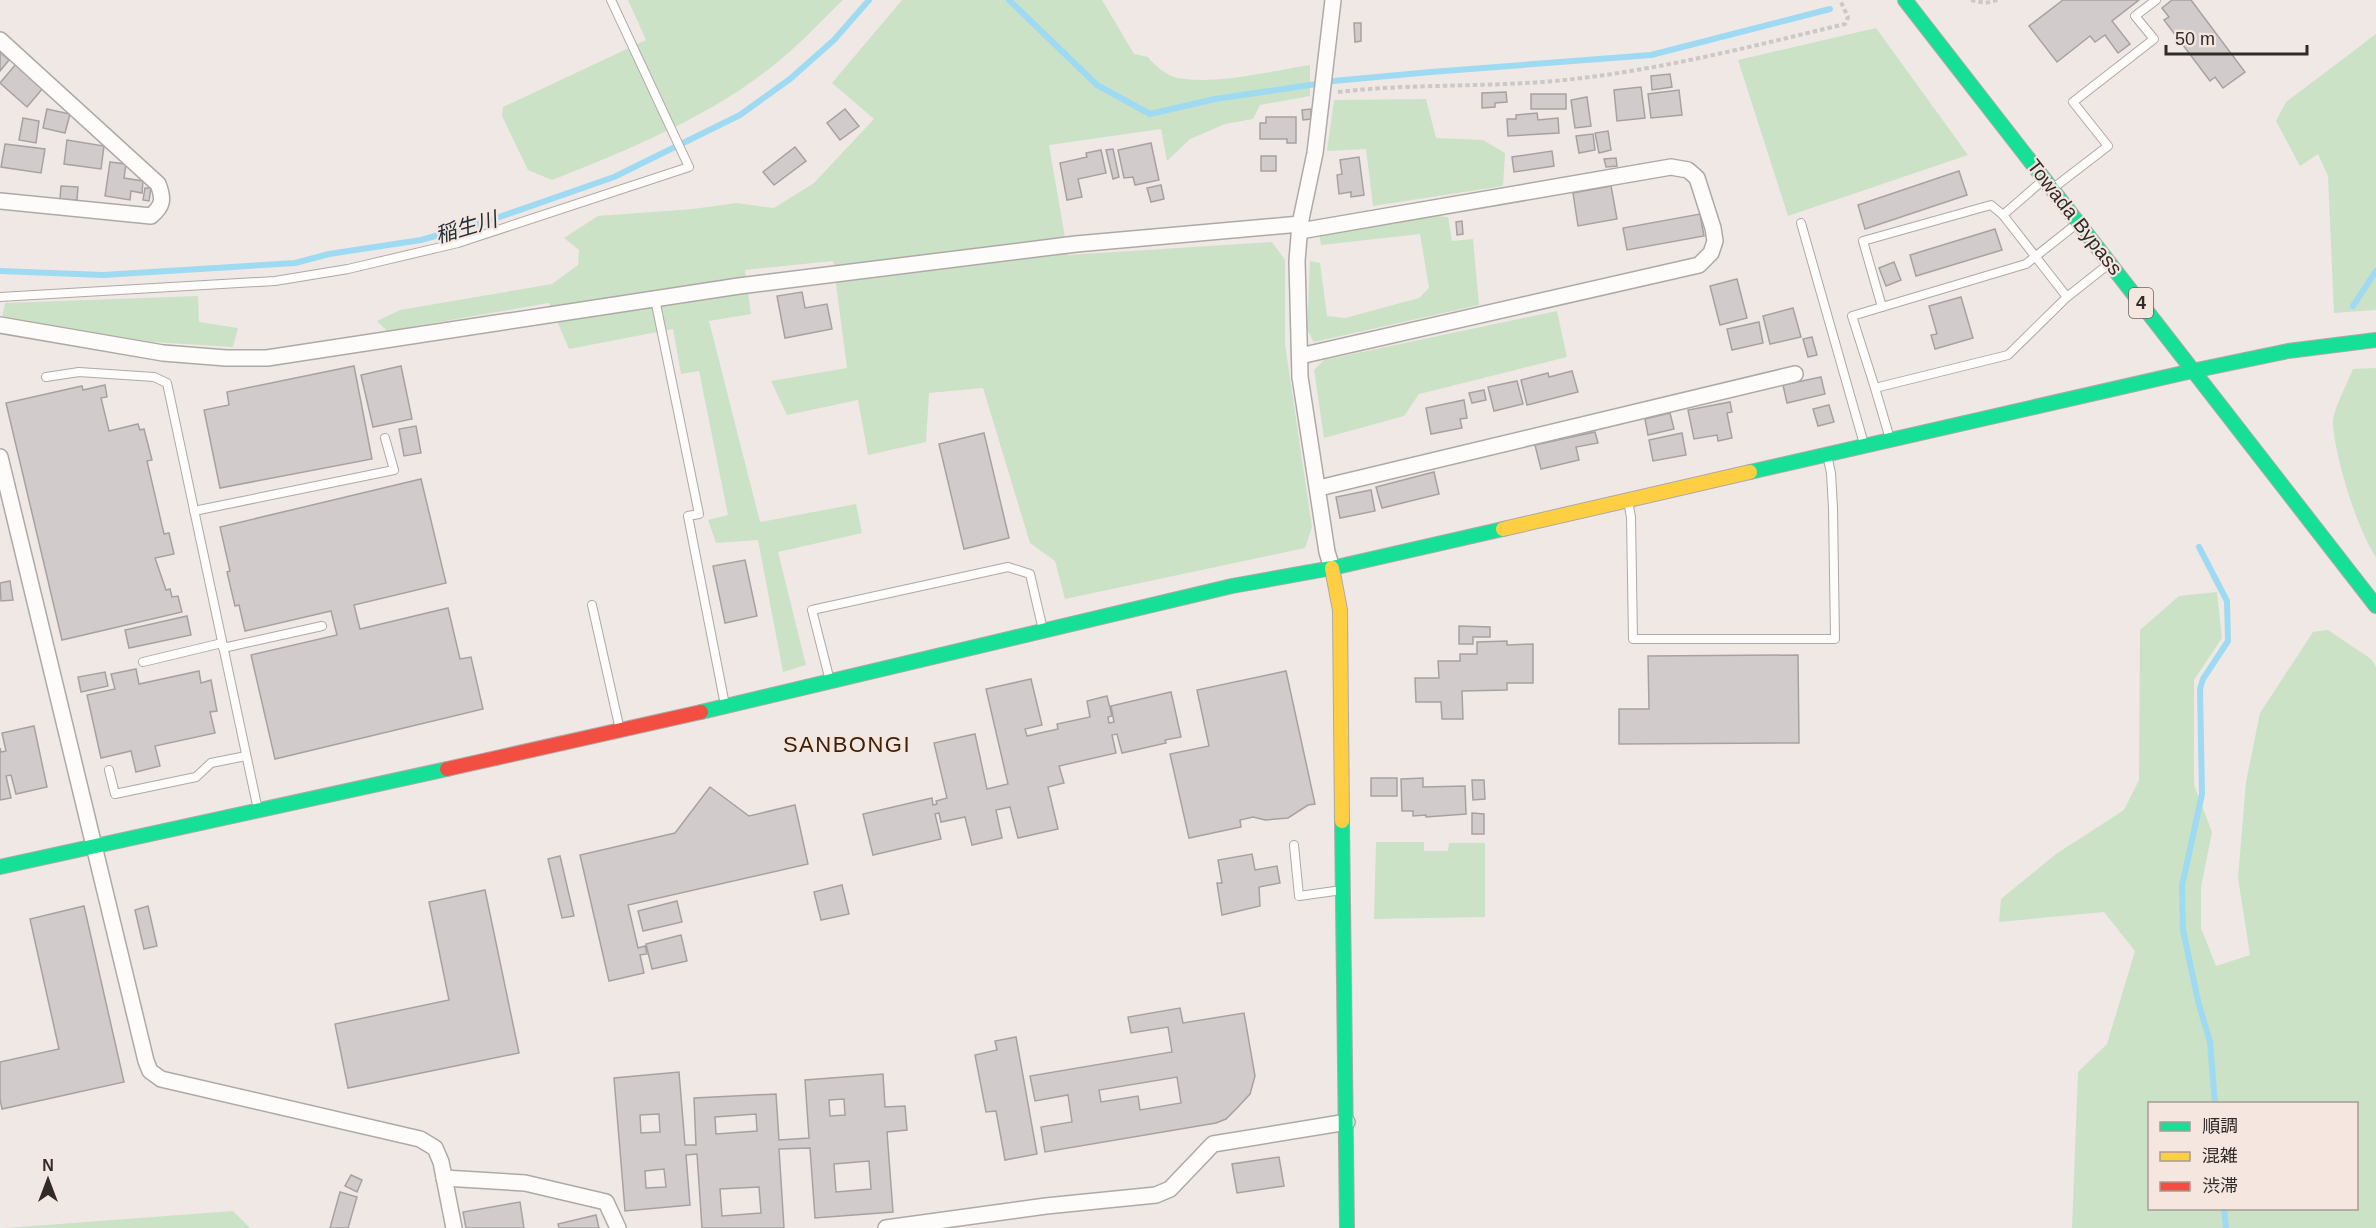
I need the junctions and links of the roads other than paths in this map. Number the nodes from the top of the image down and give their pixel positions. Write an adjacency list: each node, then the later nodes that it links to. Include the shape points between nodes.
1 (611, 0): 14 (lane, via 689,167 458,243 348,269 274,281)
2 (1333, 0): 11 (street, via 1315,153)
3 (1905, 0): 6 (main road, Towada Bypass / 4)
4 (2156, 0): 6 (lane, via 2136,16 2154,39 2073,102 2108,146)
5 (0, 40): 7 (street, via 158,184 163,196 161,207 151,216)
6 (2049, 184): 8 (lane); 9 (main road, Towada Bypass / 4)
7 (0, 201)
8 (2003, 215): 12 (lane); 17 (lane, via 1991,205 1863,241)
9 (2079, 222): 12 (lane); 13 (main road, Towada Bypass / 4)
10 (1800, 223): 27 (lane)
11 (1300, 228): 16 (street, via 1076,244); 20 (street); 20 (street, via 1671,167 1688,170 1698,178 1715,241 1711,253 1699,265)
12 (2036, 255): 15 (lane); 17 (lane, via 2026,264)
13 (2110, 263): 15 (lane); 21 (main road, Towada Bypass / 4)
14 (0, 297)
15 (2067, 297): 24 (lane, via 2008,355)
16 (656, 298): 18 (street, via 267,358 163,353); 41 (lane, via 699,514 688,516)
17 (1882, 307): 24 (lane, via 1852,316)
18 (0, 324)
19 (2376, 340): 21 (main road, via 2288,351)
20 (1300, 356): 30 (street, via 1300,378)
21 (2192, 370): 26 (main road); 35 (main road, Towada Bypass / 4)
22 (1796, 374): 30 (street)
23 (46, 378): 32 (lane, via 79,372 154,378 167,383)
24 (1875, 388): 26 (lane)
25 (386, 438): 32 (lane, via 394,470)
26 (1891, 440): 27 (main road)
27 (1864, 446): 28 (main road)
28 (1827, 454): 31 (main road); 31 (lane, via 1833,508 1835,639 1633,639)
29 (0, 457): 47 (street)
30 (1319, 489): 33 (street)
31 (1628, 500): 33 (main road)
32 (194, 512): 38 (lane)
33 (1332, 568): 37 (main road, via 1232,586); 49 (main road, via 1340,610)
34 (592, 605): 42 (lane)
35 (2376, 606)
36 (322, 626): 38 (lane)
37 (1043, 632): 40 (main road); 40 (lane, via 1029,574 1008,567 812,610)
38 (223, 646): 39 (lane); 43 (lane)
39 (143, 662)
40 (830, 682): 41 (main road)
41 (726, 707): 42 (main road)
42 (620, 731): 45 (main road)
43 (246, 756): 44 (lane, via 211,763 196,777 115,794); 45 (lane)
44 (109, 770)
45 (258, 811): 47 (main road)
46 (1294, 845): 49 (lane, via 1299,896)
47 (95, 847): 48 (main road); 51 (street, via 150,1071 161,1079 420,1139 435,1148)
48 (0, 867)
49 (1344, 890): 50 (main road)
50 (1347, 1122): 54 (street, via 1213,1144 1170,1189 1156,1195); 55 (main road)
51 (444, 1178): 52 (street); 53 (street, via 525,1183 606,1202)
52 (454, 1228)
53 (618, 1228)
54 (886, 1228)
55 (1347, 1228)

